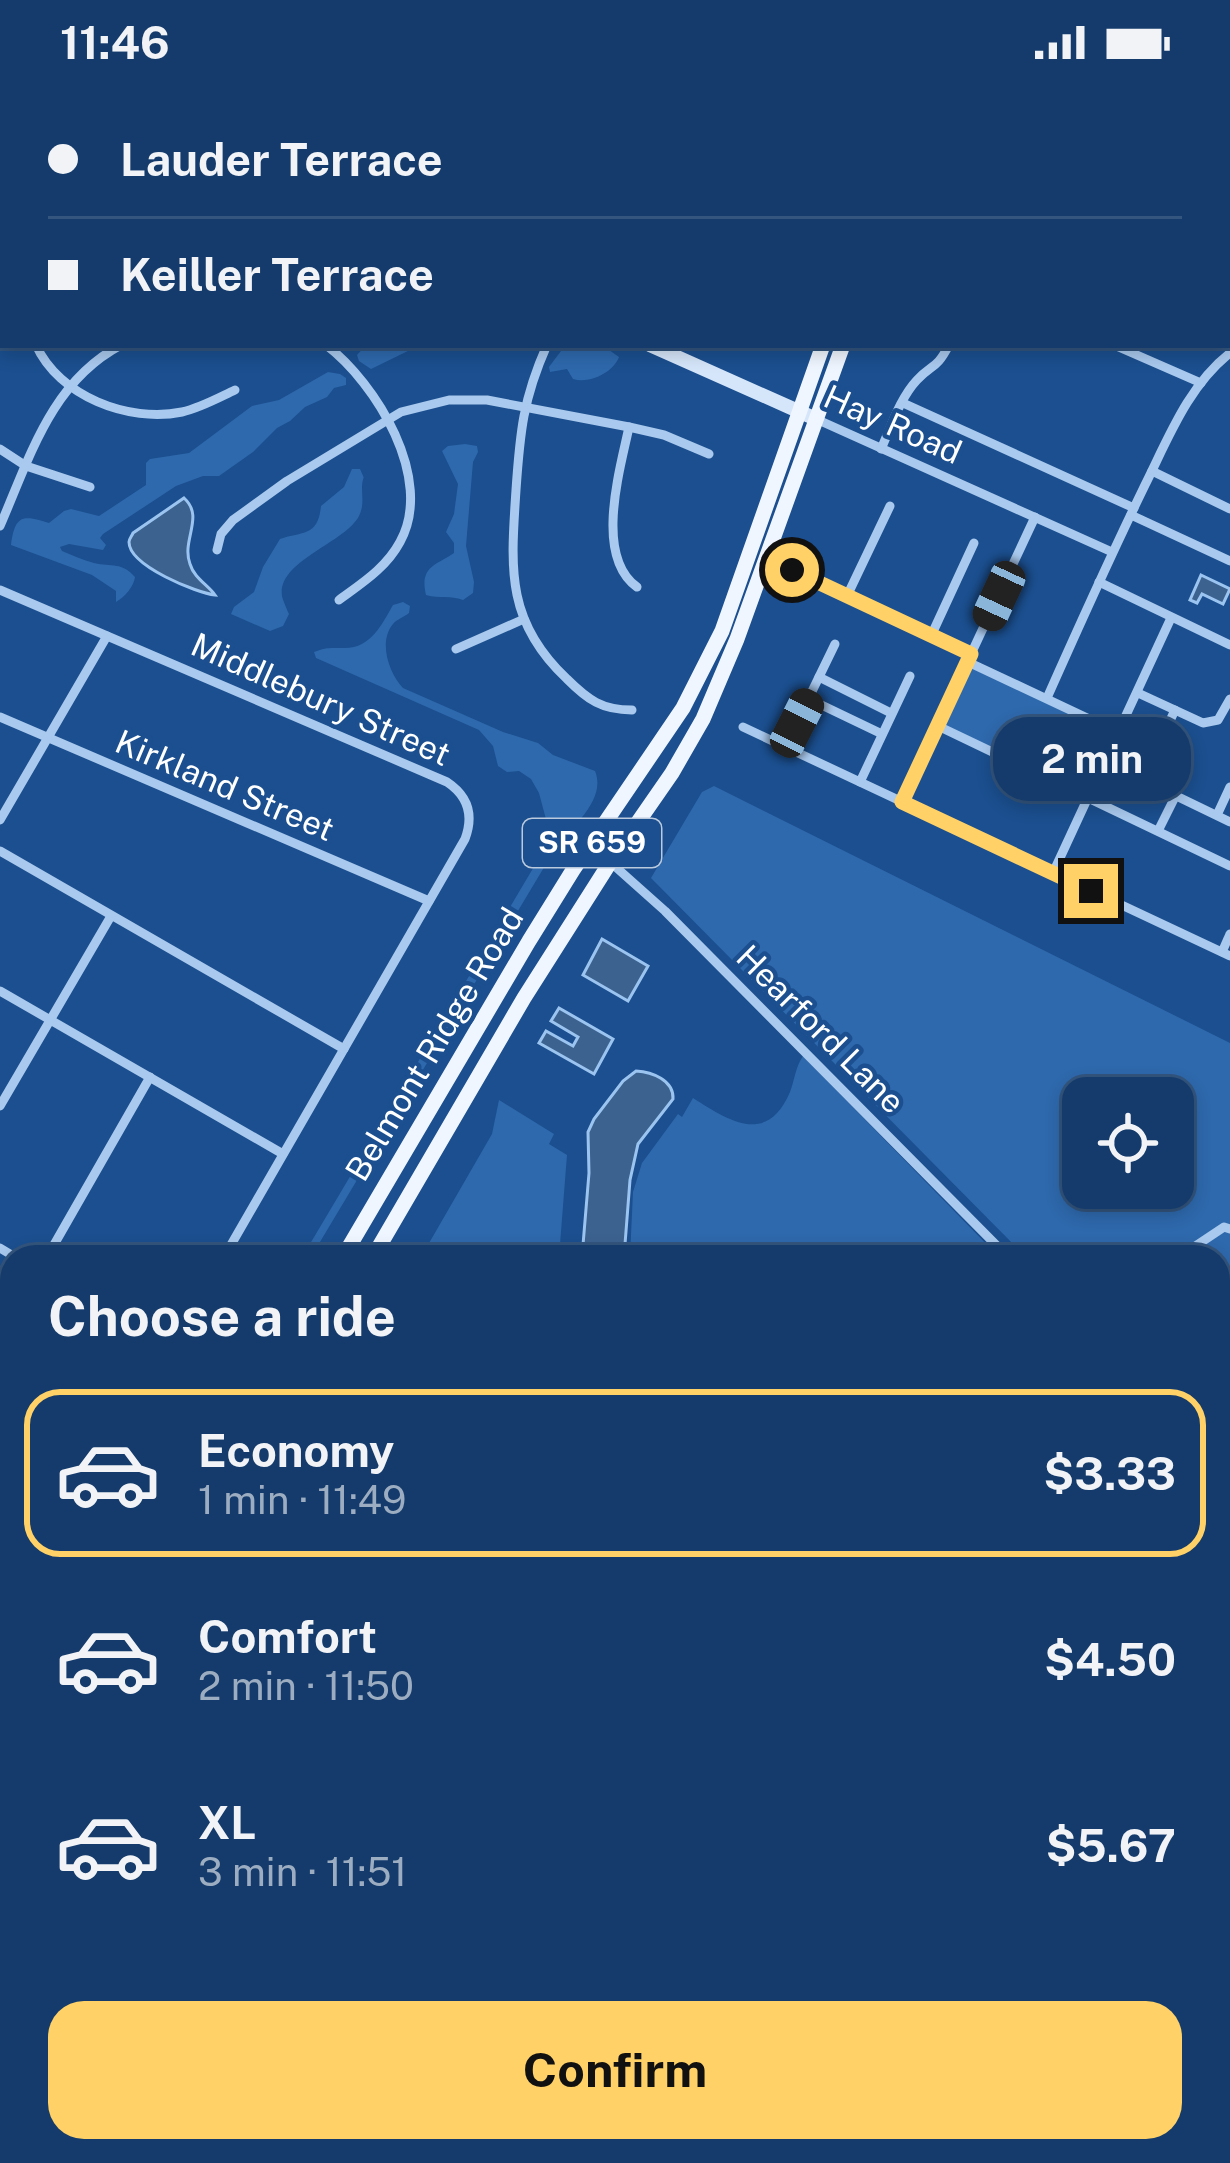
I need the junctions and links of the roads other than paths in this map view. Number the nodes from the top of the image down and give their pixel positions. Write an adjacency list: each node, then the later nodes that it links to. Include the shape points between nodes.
1 (39, 348): 12 (street)
2 (117, 348): 12 (street)
3 (329, 348): 18 (street, via 358,375)
4 (546, 348): 15 (street)
5 (657, 348): 16 (street, Hay Road)
6 (822, 348): 16 (main road, Belmont Ridge Road / SR 659)
7 (842, 348): 17 (main road, Belmont Ridge Road / SR 659)
8 (947, 348): 14 (street)
9 (1121, 348): 11 (street)
10 (1230, 352): 11 (street)
11 (1201, 382): 24 (street)
12 (69, 386): 13 (street, via 155,414 190,410); 23 (street)
13 (235, 390)
14 (903, 403): 21 (street); 28 (street)
15 (524, 406): 18 (street, via 449,400); 19 (street); 42 (street, via 512,556)
16 (799, 411): 17 (street, Hay Road); 76 (main road, Belmont Ridge Road / SR 659, via 708,661)
17 (816, 419): 21 (street, Hay Road); 78 (main road, Belmont Ridge Road / SR 659, via 715,697)
18 (386, 421): 32 (street, via 256,502 221,534); 40 (street, via 410,477 409,521 388,561)
19 (629, 427): 22 (street); 37 (street, via 613,530 623,575)
20 (0, 448): 23 (street)
21 (881, 449): 29 (street, Hay Road)
22 (709, 454)
23 (26, 466): 25 (street); 30 (street)
24 (1152, 471): 27 (street); 28 (street)
25 (90, 487)
26 (890, 506): 39 (street)
27 (1230, 509)
28 (1132, 512): 33 (street); 34 (street)
29 (1035, 517): 33 (street, Hay Road); 48 (street)
30 (0, 526)
31 (974, 543): 44 (street)
32 (217, 550)
33 (1112, 552): 36 (street)
34 (1230, 561)
35 (792, 570): 39 (street)
36 (1099, 582): 41 (street); 52 (street)
37 (637, 587)
38 (0, 590): 43 (street, Middlebury Street)
39 (848, 596): 44 (street)
40 (339, 600)
41 (1171, 618): 46 (street); 51 (street)
42 (524, 619): 47 (street); 55 (street, via 548,659 586,697)
43 (107, 636): 63 (street); 81 (street, Middlebury Street, via 456,788 469,830)
44 (931, 636): 48 (street)
45 (836, 644): 50 (street)
46 (1230, 645)
47 (455, 649)
48 (970, 658): 52 (street); 59 (street)
49 (910, 676): 57 (street)
50 (819, 677): 53 (street); 57 (street)
51 (1138, 693): 56 (street); 61 (street)
52 (1047, 698): 61 (street)
53 (809, 699): 62 (street); 64 (street)
54 (1230, 699): 56 (street, via 1210,724)
55 (632, 710)
56 (1175, 710): 66 (street)
57 (891, 713): 62 (street)
58 (0, 717): 63 (street, Kirkland Street)
59 (938, 726): 70 (street); 71 (street)
60 (743, 727): 64 (street)
61 (1119, 733): 65 (street)
62 (882, 734): 67 (street)
63 (47, 738): 73 (street); 81 (street, Kirkland Street)
64 (785, 747): 67 (street)
65 (1106, 762): 66 (street); 70 (street)
66 (1142, 779): 69 (street)
67 (860, 782): 71 (street)
68 (1230, 788): 72 (street)
69 (1176, 795): 72 (street); 75 (street)
70 (1089, 798): 75 (street); 80 (street)
71 (902, 802): 80 (street)
72 (1217, 815): 74 (street)
73 (0, 820)
74 (1230, 822)
75 (1158, 831): 79 (street)
76 (591, 845): 78 (street, Hearford Lane); 87 (main road, Belmont Ridge Road / SR 659)
77 (0, 851): 82 (street)
78 (610, 861): 90 (main road, Belmont Ridge Road / SR 659); 98 (street, Hearford Lane)
79 (1230, 866)
80 (1053, 873): 84 (street)
81 (430, 901): 88 (street, Middlebury Street)
82 (111, 916): 86 (street); 88 (street)
83 (1230, 934): 84 (street)
84 (1226, 954)
85 (0, 991): 86 (street)
86 (50, 1020): 89 (street); 91 (street)
87 (470, 1039): 90 (main road, via 464,1061); 96 (main road, Belmont Ridge Road / SR 659)
88 (344, 1049): 92 (street, Middlebury Street)
89 (150, 1077): 92 (street); 94 (street)
90 (477, 1080): 97 (main road, Belmont Ridge Road / SR 659)
91 (0, 1106)
92 (283, 1154): 95 (street, Middlebury Street)
93 (1230, 1228): 99 (street)
94 (54, 1245)
95 (231, 1245)
96 (350, 1245)
97 (380, 1245)
98 (996, 1245)
99 (1197, 1245)

